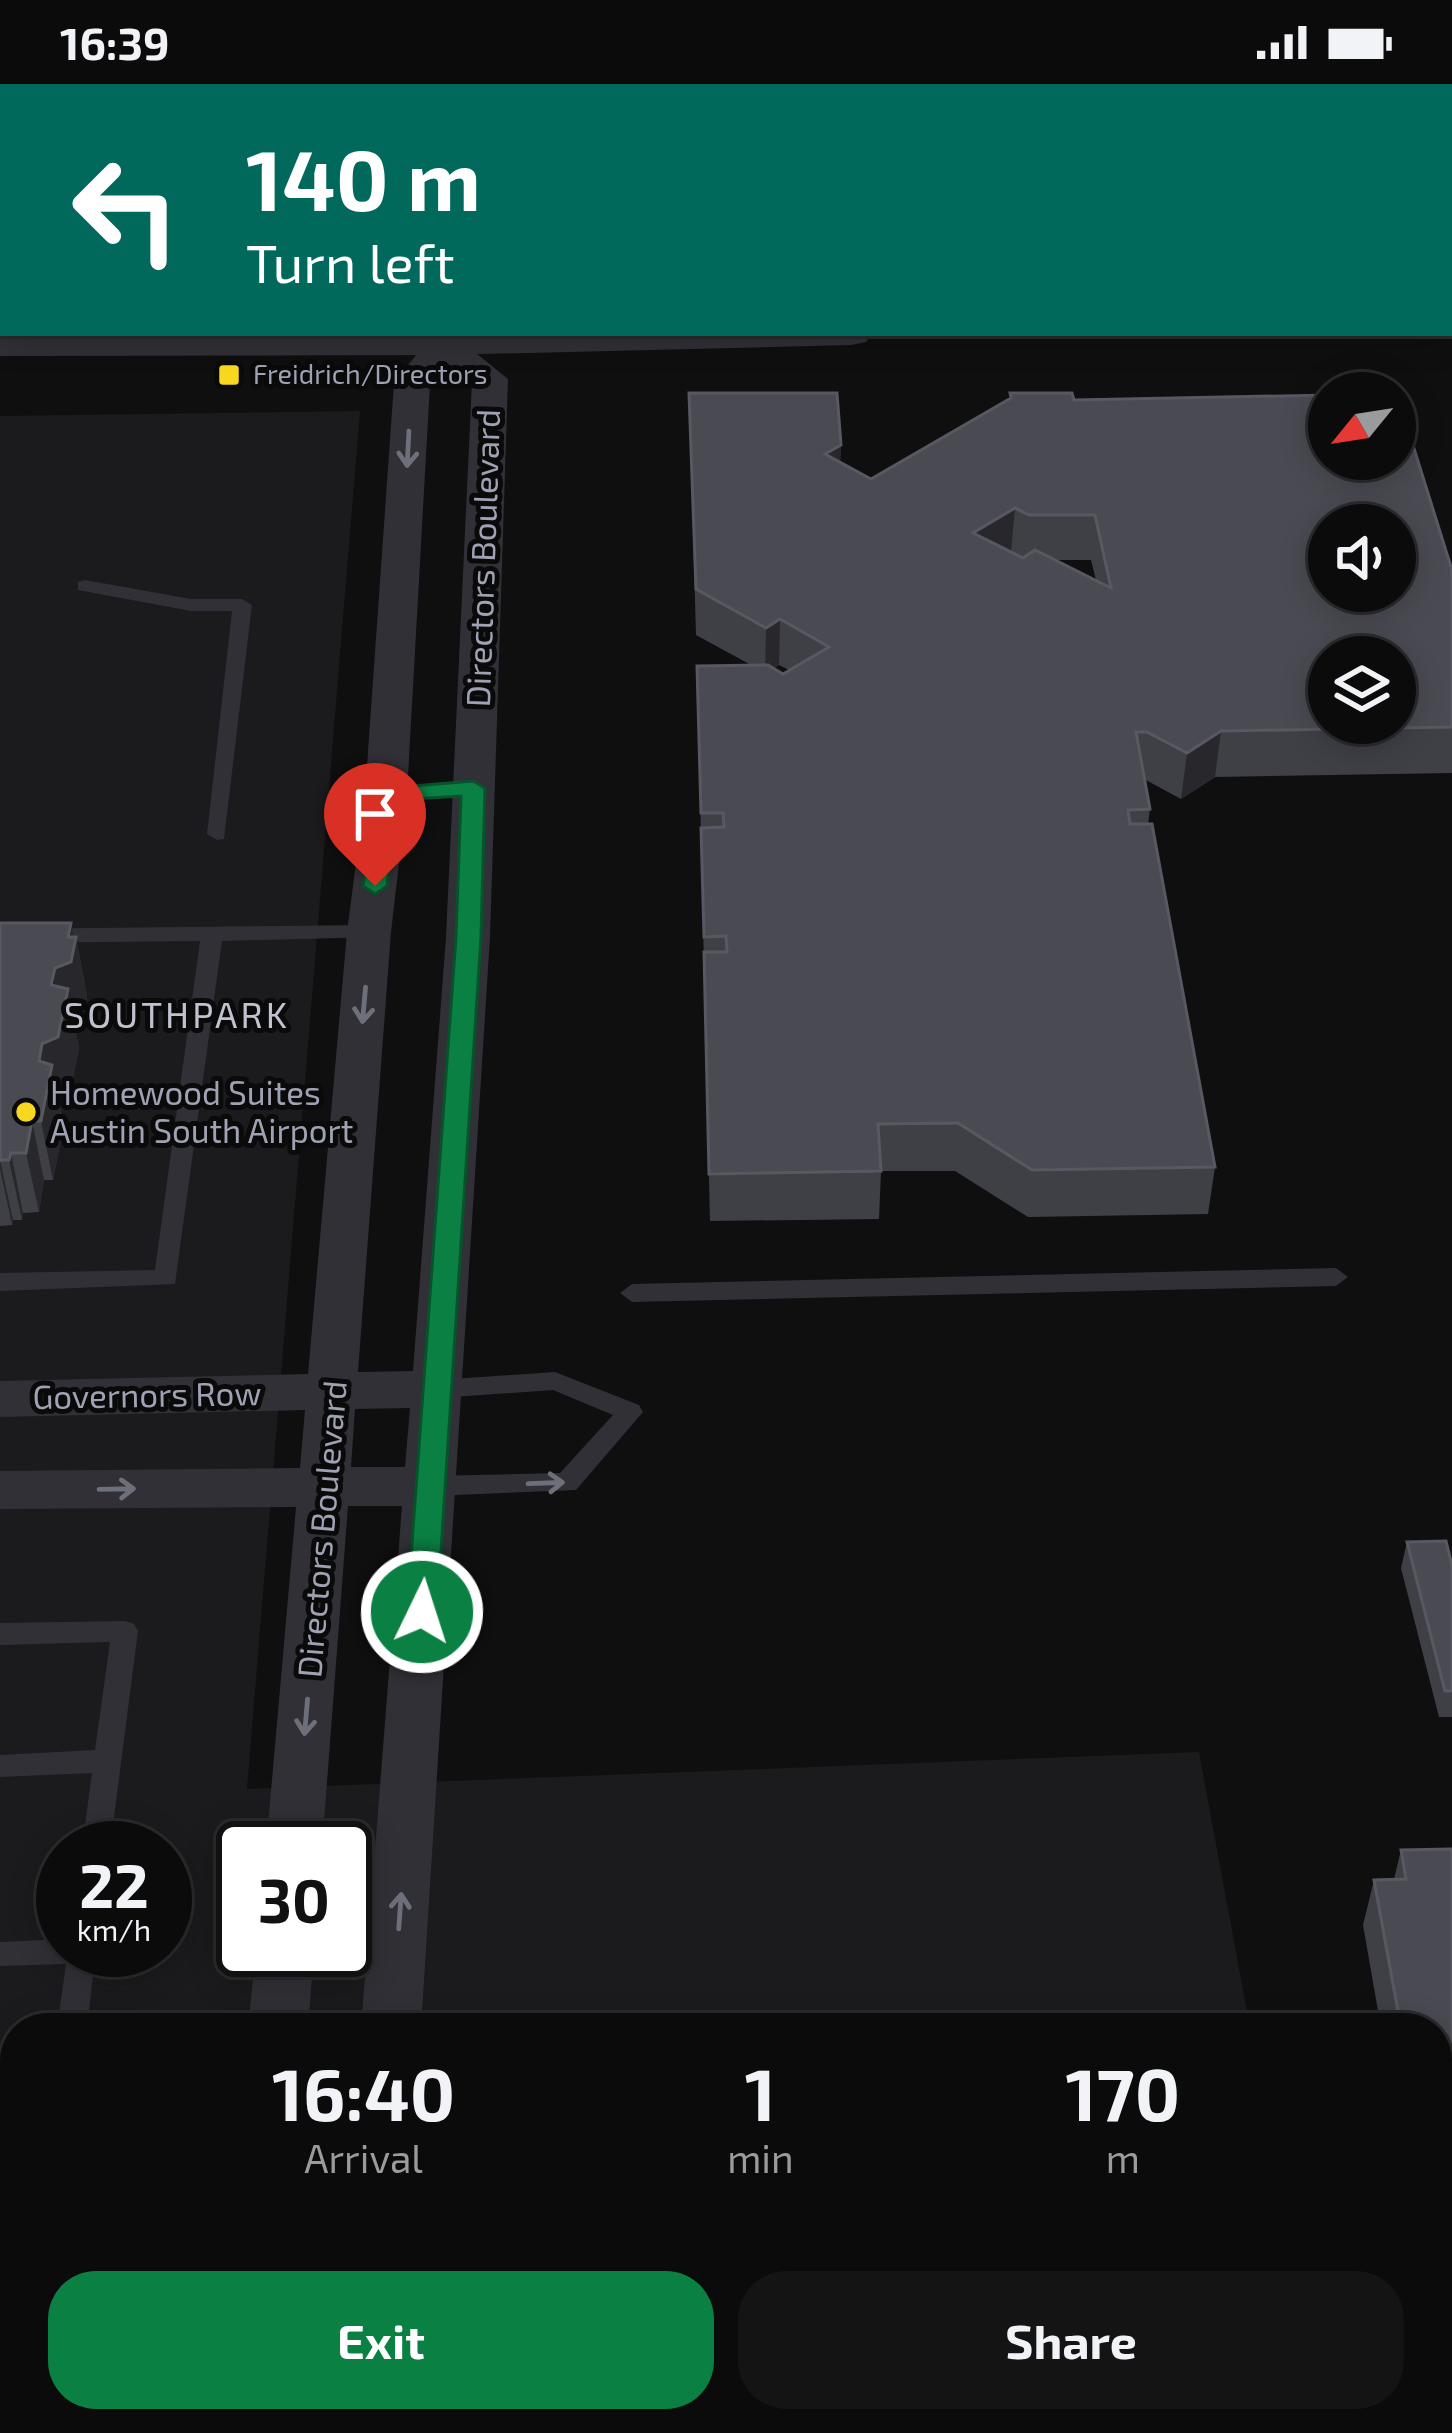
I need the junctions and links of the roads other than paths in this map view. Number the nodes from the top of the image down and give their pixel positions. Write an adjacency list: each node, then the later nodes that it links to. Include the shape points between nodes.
1 (527, 336): 2 (street)
2 (442, 338): 3 (street); 5 (street, Directors Boulevard, via 490,379); 6 (street, Directors Boulevard, one-way to 6, via 412,383)
3 (0, 344)
4 (85, 586): 7 (lane, via 191,605 242,604)
5 (473, 788): 6 (lane); 14 (street, Directors Boulevard)
6 (386, 794): 8 (street, Directors Boulevard)
7 (218, 834)
8 (369, 932): 9 (lane); 15 (street, Directors Boulevard, one-way to 15)
9 (212, 933): 10 (lane); 12 (lane, via 166,1278)
10 (0, 936)
11 (1336, 1277): 13 (lane)
12 (0, 1282)
13 (632, 1293)
14 (438, 1389): 15 (street, Governors Row); 17 (street, Directors Boulevard); 17 (lane, one-way to 14, via 567,1483 630,1412 555,1381)
15 (332, 1391): 16 (street, Governors Row); 18 (street, Directors Boulevard)
16 (0, 1399)
17 (431, 1486): 18 (street); 31 (street, Directors Boulevard, one-way to 17)
18 (327, 1487): 19 (street, one-way to 18); 24 (street, Directors Boulevard, one-way to 24)
19 (0, 1490)
20 (0, 1634): 21 (lane, via 124,1631)
21 (107, 1761): 22 (lane); 23 (lane)
22 (0, 1766)
23 (99, 1821)
24 (297, 1821)
25 (36, 1952): 26 (lane)
26 (0, 1954)
27 (79, 1977): 29 (lane)
28 (283, 1977): 30 (street)
29 (74, 2013)
30 (279, 2013)
31 (392, 2013)

